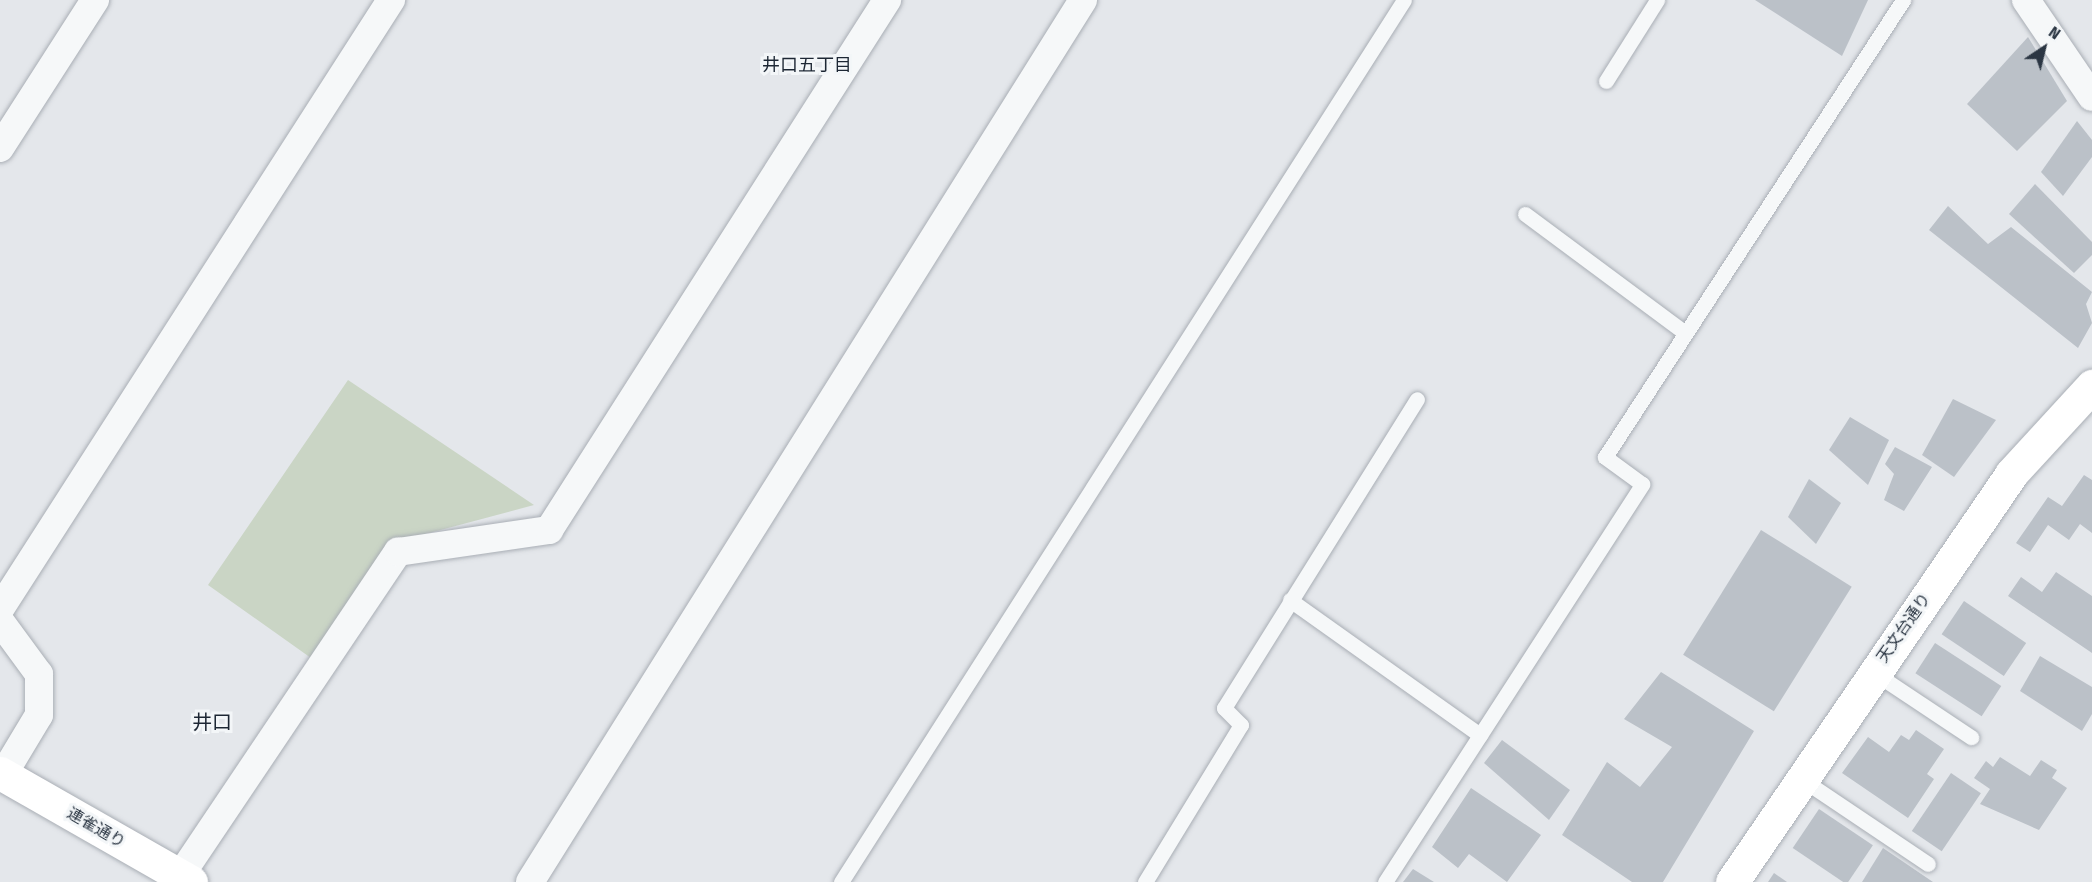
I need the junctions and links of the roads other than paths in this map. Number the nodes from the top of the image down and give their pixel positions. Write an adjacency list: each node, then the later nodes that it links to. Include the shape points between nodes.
1 (94, 0): 11 (street)
2 (391, 0): 17 (street)
3 (887, 0): 25 (street, via 549,530 398,552)
4 (1083, 0): 26 (street)
5 (1404, 0): 27 (lane)
6 (1657, 0): 9 (lane)
7 (1904, 0): 13 (lane)
8 (2026, 0): 10 (street)
9 (1606, 81)
10 (2092, 97)
11 (0, 148)
12 (1525, 214): 13 (lane)
13 (1684, 332): 20 (lane, via 1605,457 1642,484)
14 (2092, 386): 19 (main road, 天文台通り, via 2011,474)
15 (1417, 399): 16 (lane)
16 (1290, 600): 20 (lane); 28 (lane, via 1224,708 1240,725)
17 (0, 609)
18 (0, 621): 22 (street, via 39,674 39,715)
19 (1873, 672): 21 (lane); 23 (main road, 天文台通り)
20 (1480, 735): 29 (lane)
21 (1971, 737)
22 (2, 774): 25 (main road, 連雀通り)
23 (1800, 778): 24 (lane); 30 (main road, 天文台通り)
24 (1928, 864)
25 (186, 879)
26 (530, 882)
27 (840, 882)
28 (1145, 882)
29 (1385, 882)
30 (1732, 882)

